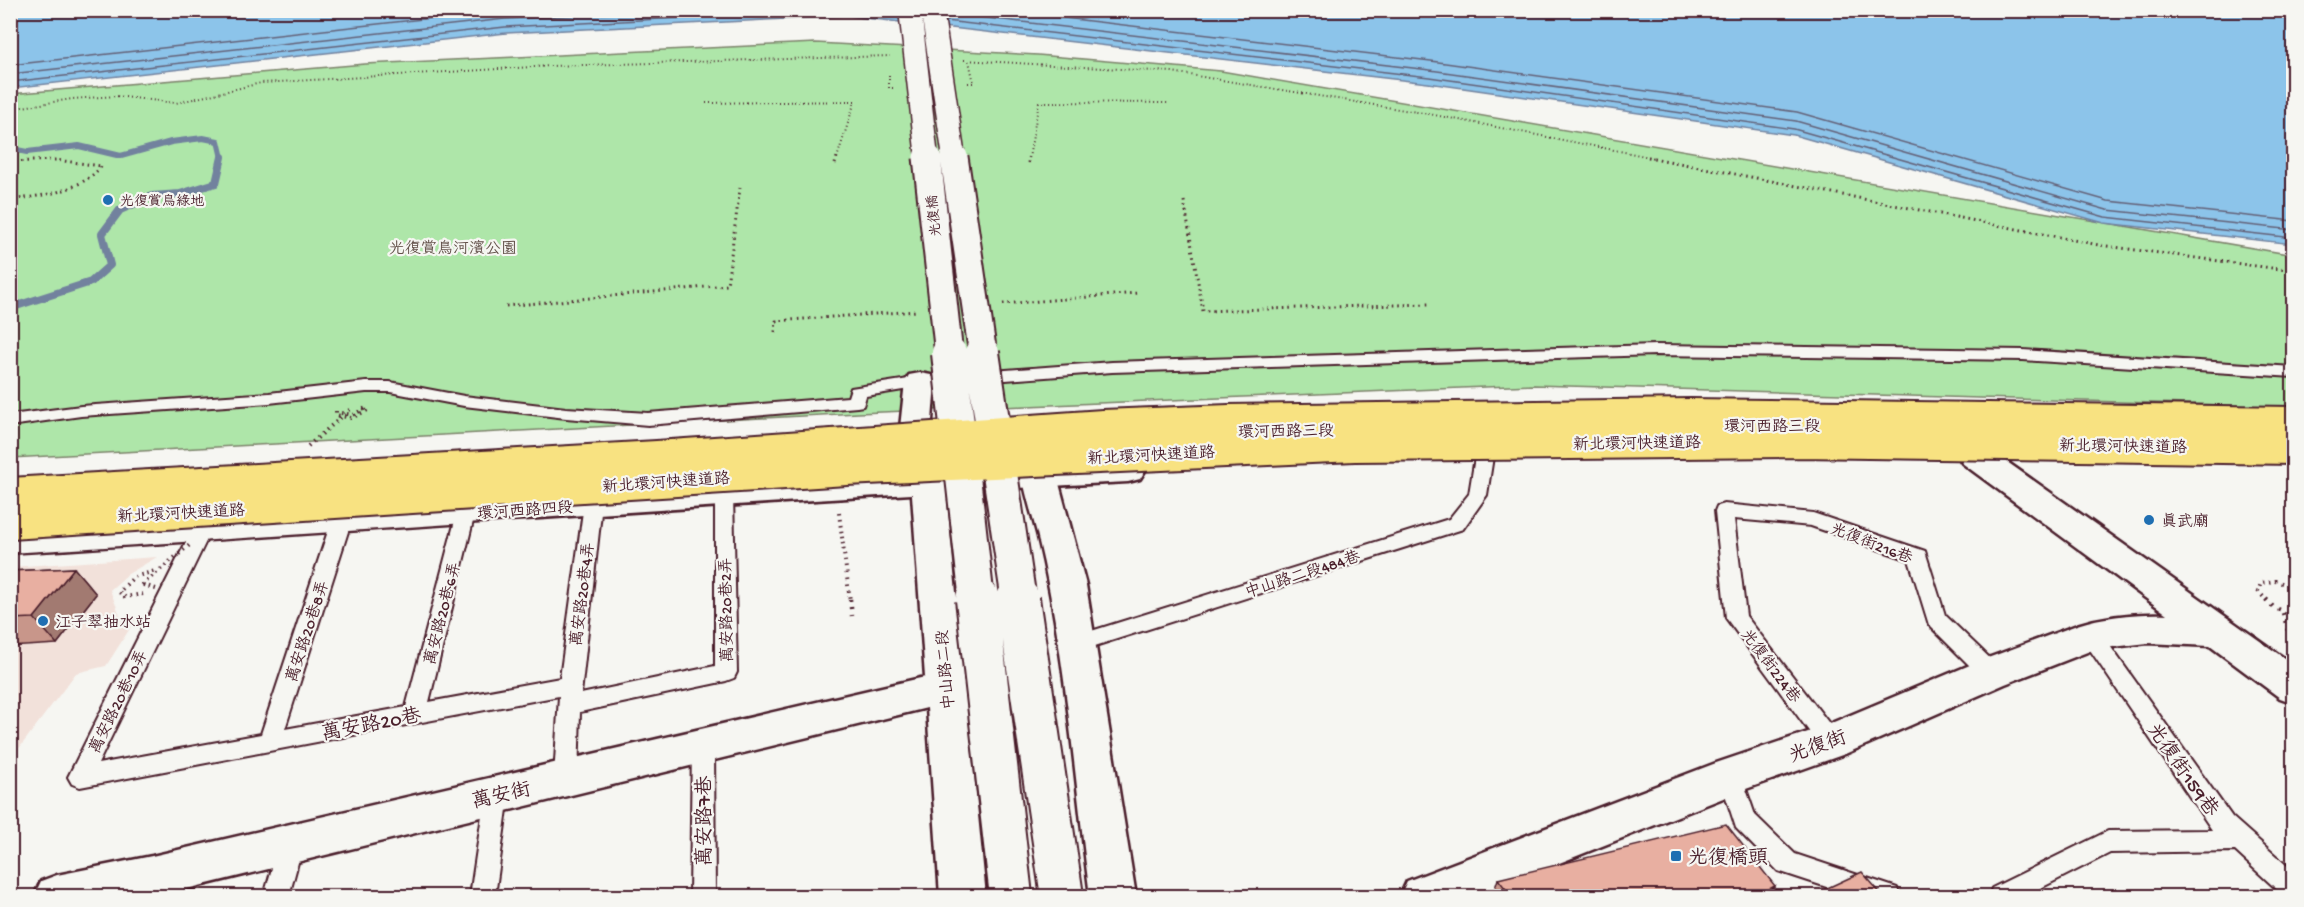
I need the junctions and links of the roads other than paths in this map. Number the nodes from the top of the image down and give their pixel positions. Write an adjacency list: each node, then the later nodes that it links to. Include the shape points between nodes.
1 (910, 10): 5 (main road, 光復橋, bridge)
2 (932, 10): 5 (main road, 光復橋, bridge)
3 (2294, 372): 4 (lane, via 2023,355 1656,350 1112,367)
4 (920, 382): 6 (lane, via 857,392 857,402 648,419 566,414 390,387 81,411); 13 (main road, 中山路二段)
5 (973, 419): 48 (main road, bridge); 49 (main road, bridge)
6 (10, 422)
7 (2294, 424): 16 (highway, 新北環河快速道路, bridge, via 1691,416 1206,423)
8 (2294, 434): 14 (main road, 環河西路三段, via 1854,425 1129,433 1035,437)
9 (2294, 447): 21 (highway, 新北環河快速道路, bridge, via 1800,440 1354,444 846,468)
10 (1974, 456): 11 (main road, 環河西路三段); 12 (main road, 環河西路三段); 24 (main road)
11 (1484, 457): 14 (main road, 環河西路三段, via 1224,465); 26 (lane, 中山路二段484巷, via 1478,495 1456,524)
12 (2294, 461)
13 (921, 463): 14 (main road, 環河西路四段); 15 (main road, 環河西路四段, via 836,487); 16 (main road, 環河西路四段); 29 (main road, 中山路二段)
14 (1040, 476): 26 (main road, via 1068,585)
15 (724, 495): 17 (main road, 環河西路四段); 30 (lane, 萬安路20巷2弄, via 726,672)
16 (10, 497)
17 (593, 504): 19 (main road, 環河西路四段); 30 (lane, 萬安路20巷4弄)
18 (1724, 511): 27 (lane, 光復街216巷, via 1813,520 1918,556 1936,619); 32 (lane, 光復街224巷, via 1736,618)
19 (466, 513): 20 (main road, 環河西路四段); 31 (lane, 萬安路20巷6弄)
20 (342, 519): 22 (main road, 環河西路四段); 33 (lane, 萬安路20巷8弄)
21 (10, 522)
22 (202, 529): 23 (main road, 環河西路四段); 36 (lane, 萬安路20巷10弄)
23 (10, 540)
24 (2218, 632): 25 (main road, 光復街, via 2148,628); 28 (main road)
25 (2091, 635): 27 (main road, 光復街); 39 (lane, 光復街159巷, via 2223,825)
26 (1076, 644): 50 (main road)
27 (1991, 673): 32 (main road, 光復街)
28 (2294, 687)
29 (945, 688): 34 (main road, 萬安街); 47 (main road, 中山路二段)
30 (569, 695): 31 (lane, 萬安路20巷); 37 (lane)
31 (415, 714): 33 (lane, 萬安路20巷)
32 (1830, 741): 35 (main road, 光復街)
33 (269, 743): 36 (lane, 萬安路20巷)
34 (703, 746): 37 (main road, 萬安街); 46 (lane, 萬安路7巷)
35 (1731, 776): 41 (main road, 光復街); 52 (lane, via 1745,821 1787,863)
36 (80, 777)
37 (566, 778): 38 (main road, 萬安街)
38 (497, 795): 40 (main road, 萬安街); 45 (lane)
39 (2240, 840): 42 (lane, 光復街159巷); 53 (lane, via 2108,842)
40 (291, 844): 43 (main road, 萬安街); 44 (lane)
41 (1487, 882): 51 (main road, 光復街)
42 (2294, 889)
43 (75, 895)
44 (276, 897)
45 (482, 897)
46 (703, 897)
47 (963, 897)
48 (1011, 897)
49 (1062, 897)
50 (1113, 897)
51 (1423, 897)
52 (1888, 897)
53 (2001, 897)

